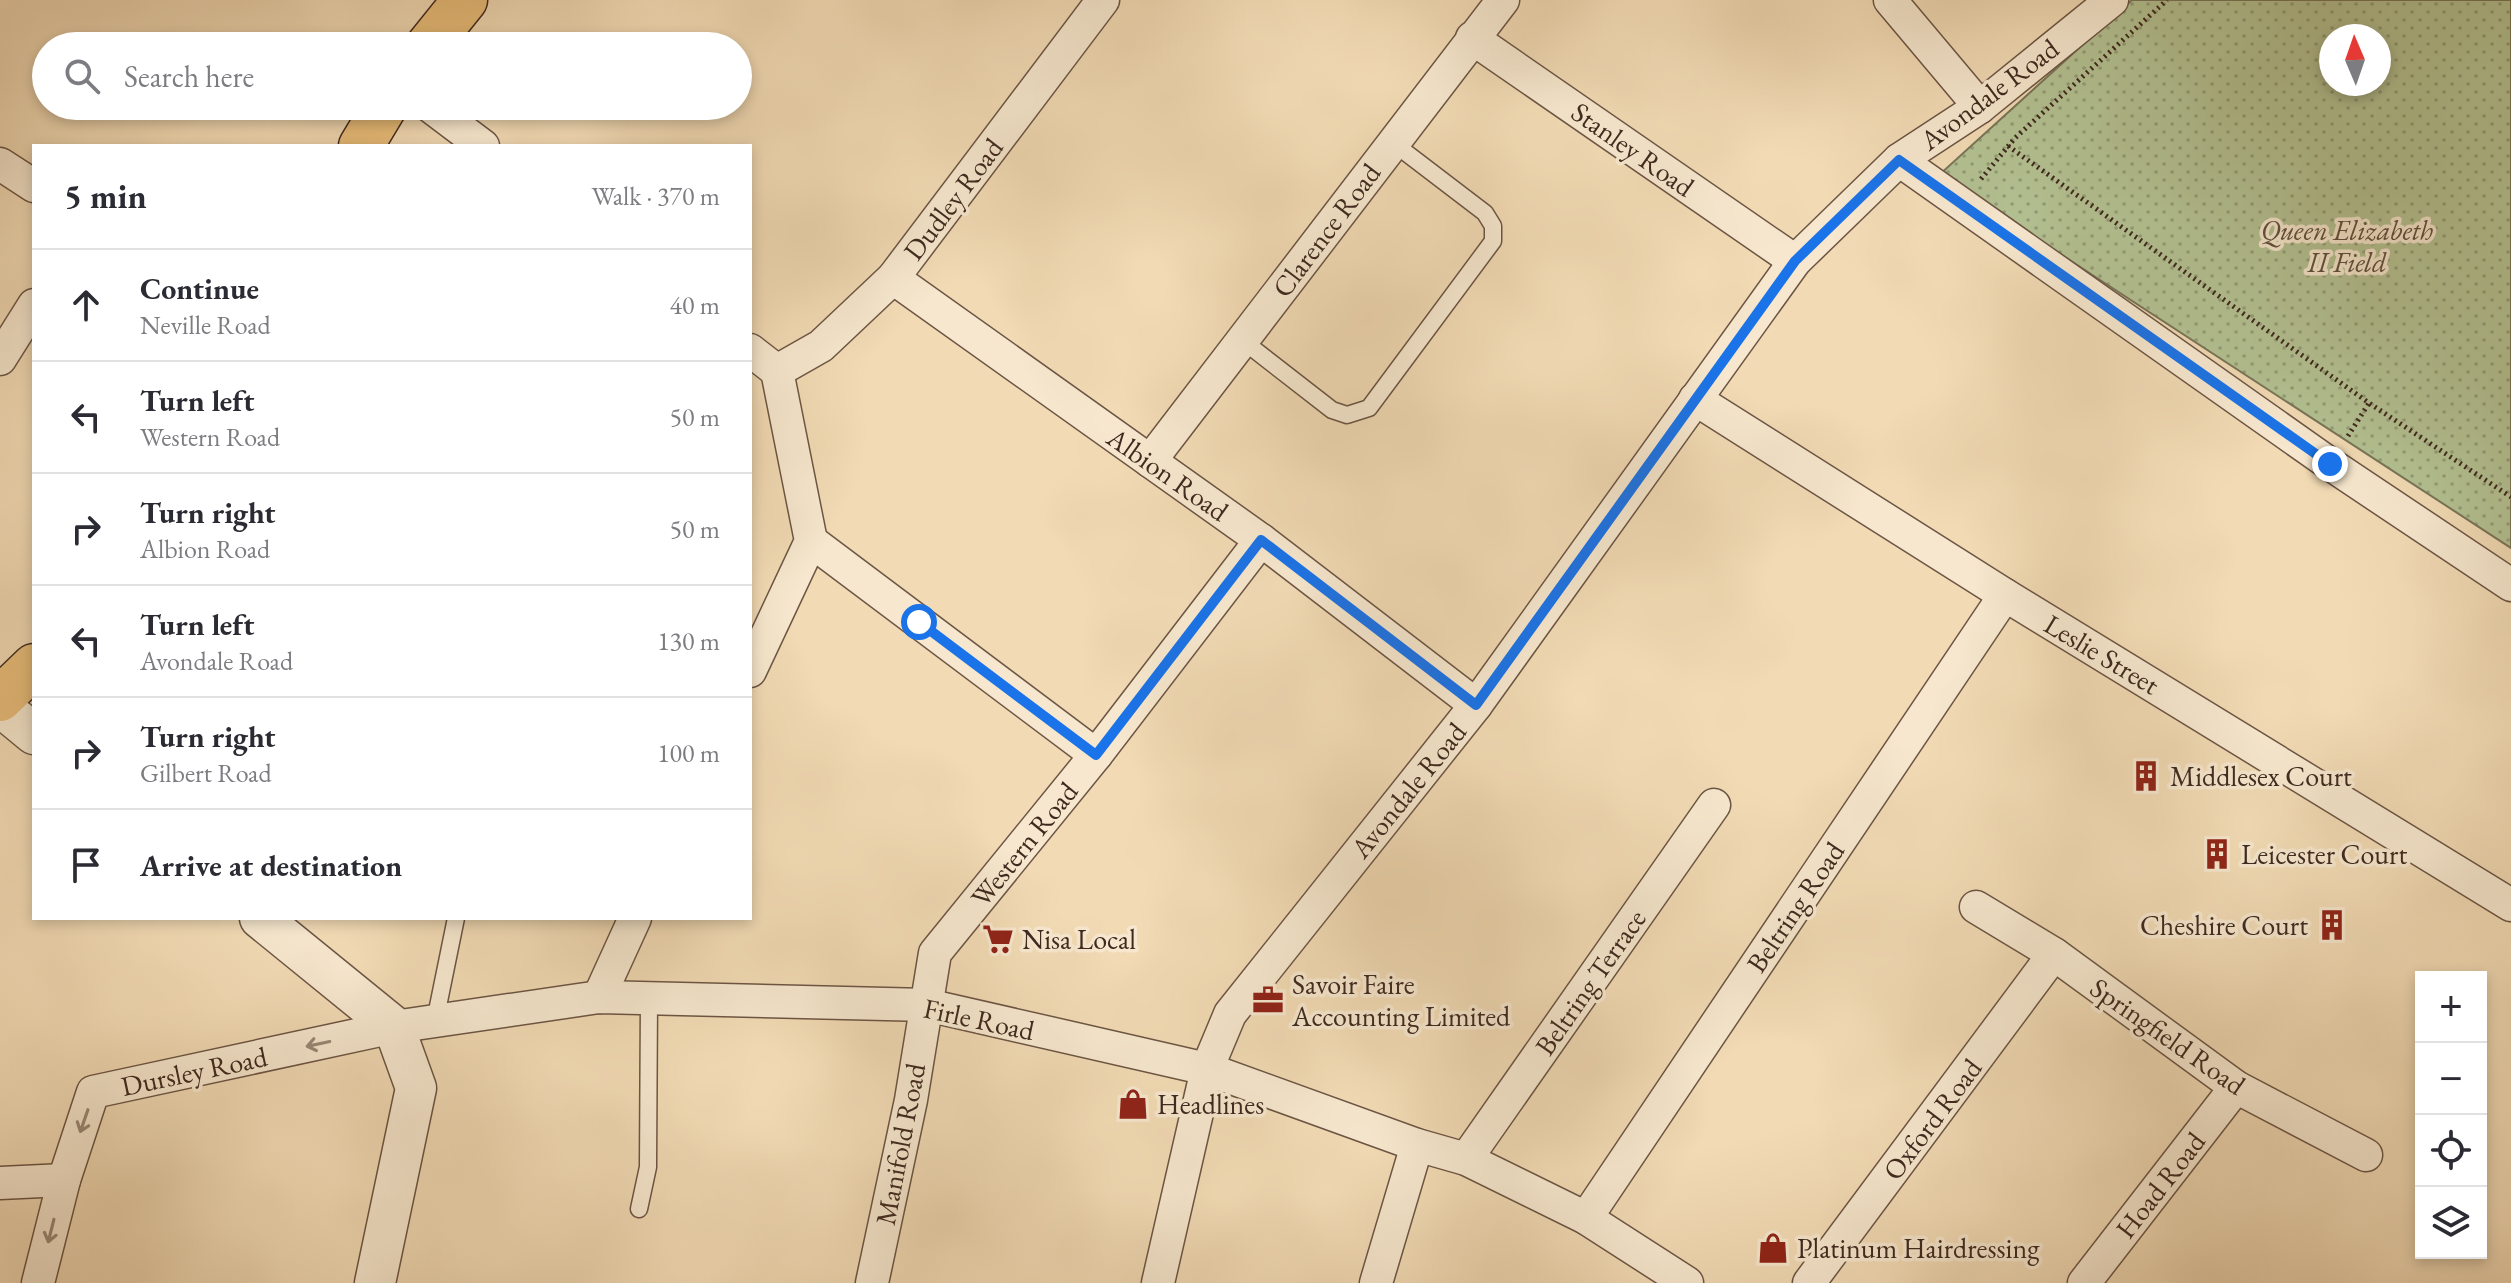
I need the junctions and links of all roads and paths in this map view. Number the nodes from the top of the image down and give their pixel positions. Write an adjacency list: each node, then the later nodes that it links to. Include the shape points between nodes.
1 (465, 0): 7 (main road)
2 (1103, 0): 21 (street, Dudley Road)
3 (1503, 0): 8 (street, Clarence Road)
4 (1890, 0): 9 (street)
5 (2112, 0): 9 (street, Avondale Road)
6 (2167, 0): 15 (path)
7 (439, 32)
8 (1472, 38): 12 (street, Clarence Road); 20 (street, Stanley Road)
9 (1980, 107): 16 (street, Avondale Road)
10 (377, 120): 13 (main road)
11 (449, 120): 14 (street)
12 (1392, 142): 23 (street, Clarence Road); 23 (lane, via 1485,213 1493,226 1493,241 1369,408 1347,415 1332,410)
13 (362, 144)
14 (480, 144)
15 (2008, 146): 19 (path); 29 (path, via 2369,403)
16 (1899, 160): 19 (street); 20 (street, Avondale Road)
17 (0, 164): 18 (street)
18 (32, 185)
19 (1961, 203): 32 (street)
20 (1795, 261): 27 (street, Avondale Road)
21 (893, 278): 26 (street, Dudley Road, via 821,346); 28 (street, Albion Road)
22 (32, 308): 25 (street)
23 (1242, 340): 28 (street, Clarence Road)
24 (752, 352): 26 (street)
25 (0, 359)
26 (777, 371): 31 (street)
27 (1695, 399): 33 (street, Leslie Street); 37 (street, Avondale Road)
28 (1150, 461): 30 (street, Albion Road)
29 (2511, 497)
30 (1261, 540): 37 (street, Albion Road); 40 (street, Western Road)
31 (811, 541): 34 (street); 40 (street)
32 (2511, 585)
33 (2005, 595): 42 (street, Leslie Street); 61 (street, Beltring Road)
34 (752, 667)
35 (32, 668): 36 (main road)
36 (0, 699)
37 (1476, 705): 53 (street, Avondale Road, via 1230,1014)
38 (0, 706): 39 (street)
39 (32, 732)
40 (1096, 755): 50 (street, Western Road, via 935,953)
41 (1714, 805): 57 (street, Beltring Terrace)
42 (2511, 905)
43 (1976, 907): 47 (street, Springfield Road)
44 (262, 920): 52 (street)
45 (456, 920): 51 (lane)
46 (634, 920): 48 (street)
47 (2054, 954): 54 (street, Springfield Road); 68 (street, Oxford Road)
48 (599, 997): 49 (street, Firle Road); 51 (street, Firle Road)
49 (649, 998): 50 (street, Firle Road); 60 (lane, via 648,1167)
50 (927, 1005): 53 (street, Firle Road); 65 (street, Manifold Road)
51 (435, 1021): 52 (street, Firle Road)
52 (394, 1027): 58 (street, Dursley Road, one-way to 58, via 93,1092); 64 (street, via 416,1088)
53 (1207, 1069): 55 (street, Firle Road); 66 (street, Avondale Road)
54 (2236, 1087): 56 (street, Springfield Road); 69 (street, Hoad Road)
55 (1417, 1145): 57 (street, Firle Road); 67 (street)
56 (2366, 1155)
57 (1466, 1159): 61 (street, Firle Road)
58 (64, 1180): 59 (street); 63 (street, Dursley Road, one-way to 63)
59 (0, 1183)
60 (639, 1209)
61 (1586, 1218): 62 (street, Firle Road)
62 (1683, 1282)
63 (38, 1283)
64 (375, 1283)
65 (872, 1283)
66 (1158, 1283)
67 (1376, 1283)
68 (1809, 1283)
69 (2084, 1283)

